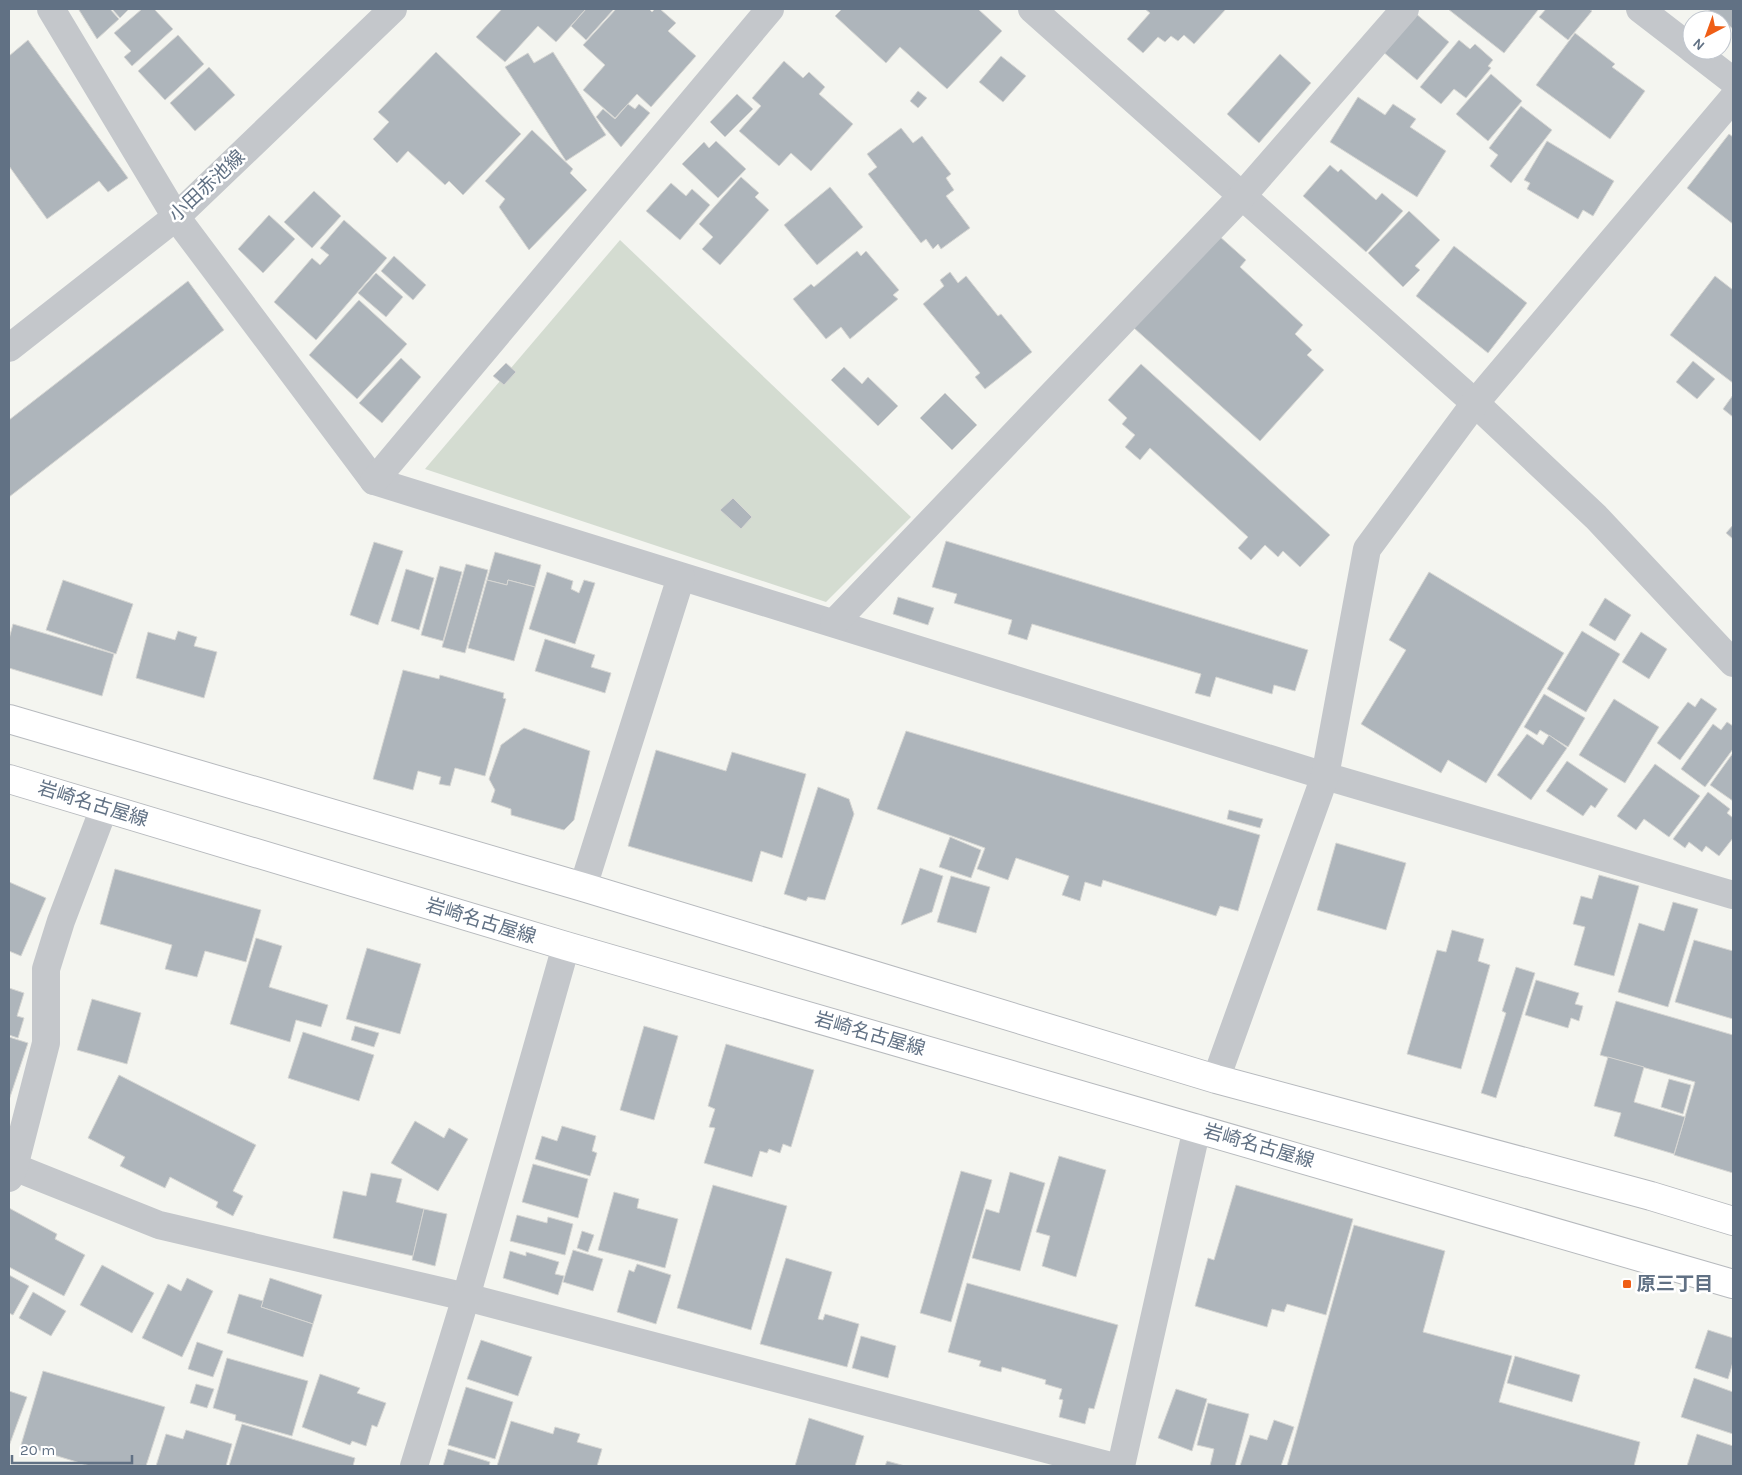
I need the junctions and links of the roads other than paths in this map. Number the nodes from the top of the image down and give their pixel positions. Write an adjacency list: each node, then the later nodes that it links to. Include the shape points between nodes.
1 (51, 9): 12 (street)
2 (393, 9): 12 (street, 小田赤池線)
3 (770, 9): 15 (street)
4 (1032, 9): 11 (street)
5 (1405, 9): 11 (street)
6 (1640, 9): 7 (street)
7 (1682, 41)
8 (1707, 60): 9 (street)
9 (1733, 81)
10 (1733, 98): 14 (street)
11 (1242, 196): 14 (street); 17 (street)
12 (176, 217): 13 (street, 小田赤池線); 15 (street)
13 (9, 348)
14 (1475, 403): 18 (street, via 1596,517); 20 (street, via 1367,549)
15 (374, 481): 16 (street)
16 (682, 577): 17 (street); 23 (street)
17 (834, 623): 20 (street)
18 (1733, 663)
19 (9, 719): 23 (main road)
20 (1325, 776): 24 (street); 26 (street)
21 (9, 779): 22 (main road, 岩崎名古屋線)
22 (104, 808): 25 (main road, 岩崎名古屋線); 28 (street, via 46,969 46,1043)
23 (584, 886): 26 (main road)
24 (1733, 895)
25 (566, 946): 27 (main road, 岩崎名古屋線); 31 (street)
26 (1216, 1079): 29 (main road)
27 (1197, 1128): 30 (main road, 岩崎名古屋線); 34 (street)
28 (10, 1170): 31 (street, via 159,1225)
29 (1733, 1220)
30 (1733, 1284)
31 (466, 1297): 32 (street); 33 (street)
32 (414, 1466)
33 (1111, 1466)
34 (1121, 1466)

